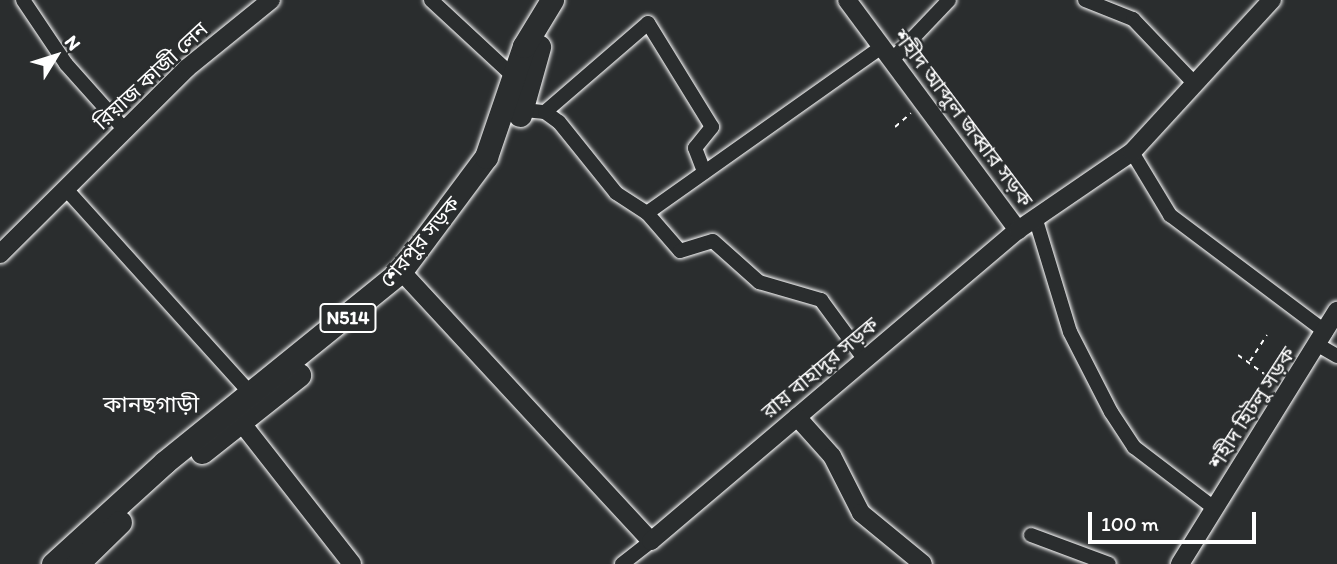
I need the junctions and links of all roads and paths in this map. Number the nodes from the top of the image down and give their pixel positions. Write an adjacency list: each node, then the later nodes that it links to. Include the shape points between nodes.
1 (23, 0): 17 (street, via 66,64)
2 (271, 0): 17 (street, রিয়াজ কাজী লেন, via 187,68)
3 (431, 0): 11 (street)
4 (552, 0): 11 (highway, শেরপুর সড়ক / N514)
5 (568, 0): 14 (highway, শেরপুর সড়ক / N514, via 537,51)
6 (847, 0): 10 (street, শহীদ আব্দুল জব্বার সড়ক)
7 (949, 0): 10 (street)
8 (1085, 0): 12 (street, via 1133,19)
9 (1272, 0): 12 (street, রায় বাহাদুর সড়ক)
10 (886, 55): 13 (street, শহীদ আব্দুল জব্বার সড়ক); 19 (street)
11 (513, 76): 14 (highway, শেরপুর সড়ক / N514)
12 (1196, 85): 18 (street, রায় বাহাদুর সড়ক)
13 (922, 103): 16 (path); 23 (street, শহীদ আব্দুল জব্বার সড়ক)
14 (514, 109): 15 (street); 25 (highway, শেরপুর সড়ক / N514)
15 (545, 112): 19 (street, via 648,23 712,127 695,148); 21 (street, via 571,133 616,193)
16 (895, 127)
17 (126, 131): 20 (street, রিয়াজ কাজী লেন)
18 (1132, 152): 22 (street, রায় বাহাদুর সড়ক); 28 (street, via 1170,215)
19 (704, 172): 21 (street)
20 (65, 188): 24 (street, রিয়াজ কাজী লেন); 34 (street)
21 (647, 213): 31 (street, via 680,251 713,241 760,282 821,300)
22 (1035, 217): 23 (street, রায় বাহাদুর সড়ক); 37 (street, via 1070,332 1111,412 1134,447)
23 (1018, 230): 31 (street, রায় বাহাদুর সড়ক)
24 (0, 254)
25 (406, 276): 34 (highway, শেরপুর সড়ক / N514); 35 (highway, শেরপুর সড়ক / N514); 39 (street)
26 (1337, 311): 28 (street, শহীদ হিটলু সড়ক)
27 (1266, 335): 32 (path)
28 (1322, 338): 30 (street); 33 (street, শহীদ হিটলু সড়ক)
29 (1238, 355): 32 (path)
30 (1337, 356)
31 (865, 360): 36 (street, রায় বাহাদুর সড়ক)
32 (1248, 362): 33 (path)
33 (1289, 392): 37 (street, শহীদ হিটলু সড়ক)
34 (250, 393): 35 (highway, শেরপুর সড়ক / N514)
35 (236, 415): 41 (highway, শেরপুর সড়ক / N514); 42 (highway, শেরপুর সড়ক / N514); 43 (street)
36 (797, 417): 39 (street, রায় বাহাদুর সড়ক); 45 (street, via 832,456 861,513)
37 (1214, 508): 40 (street, শহীদ হিটলু সড়ক)
38 (1031, 535): 46 (street)
39 (651, 541): 44 (street)
40 (1182, 560): 47 (street)
41 (53, 564)
42 (77, 564)
43 (352, 564)
44 (622, 564)
45 (923, 564)
46 (1109, 564)
47 (1164, 564)

